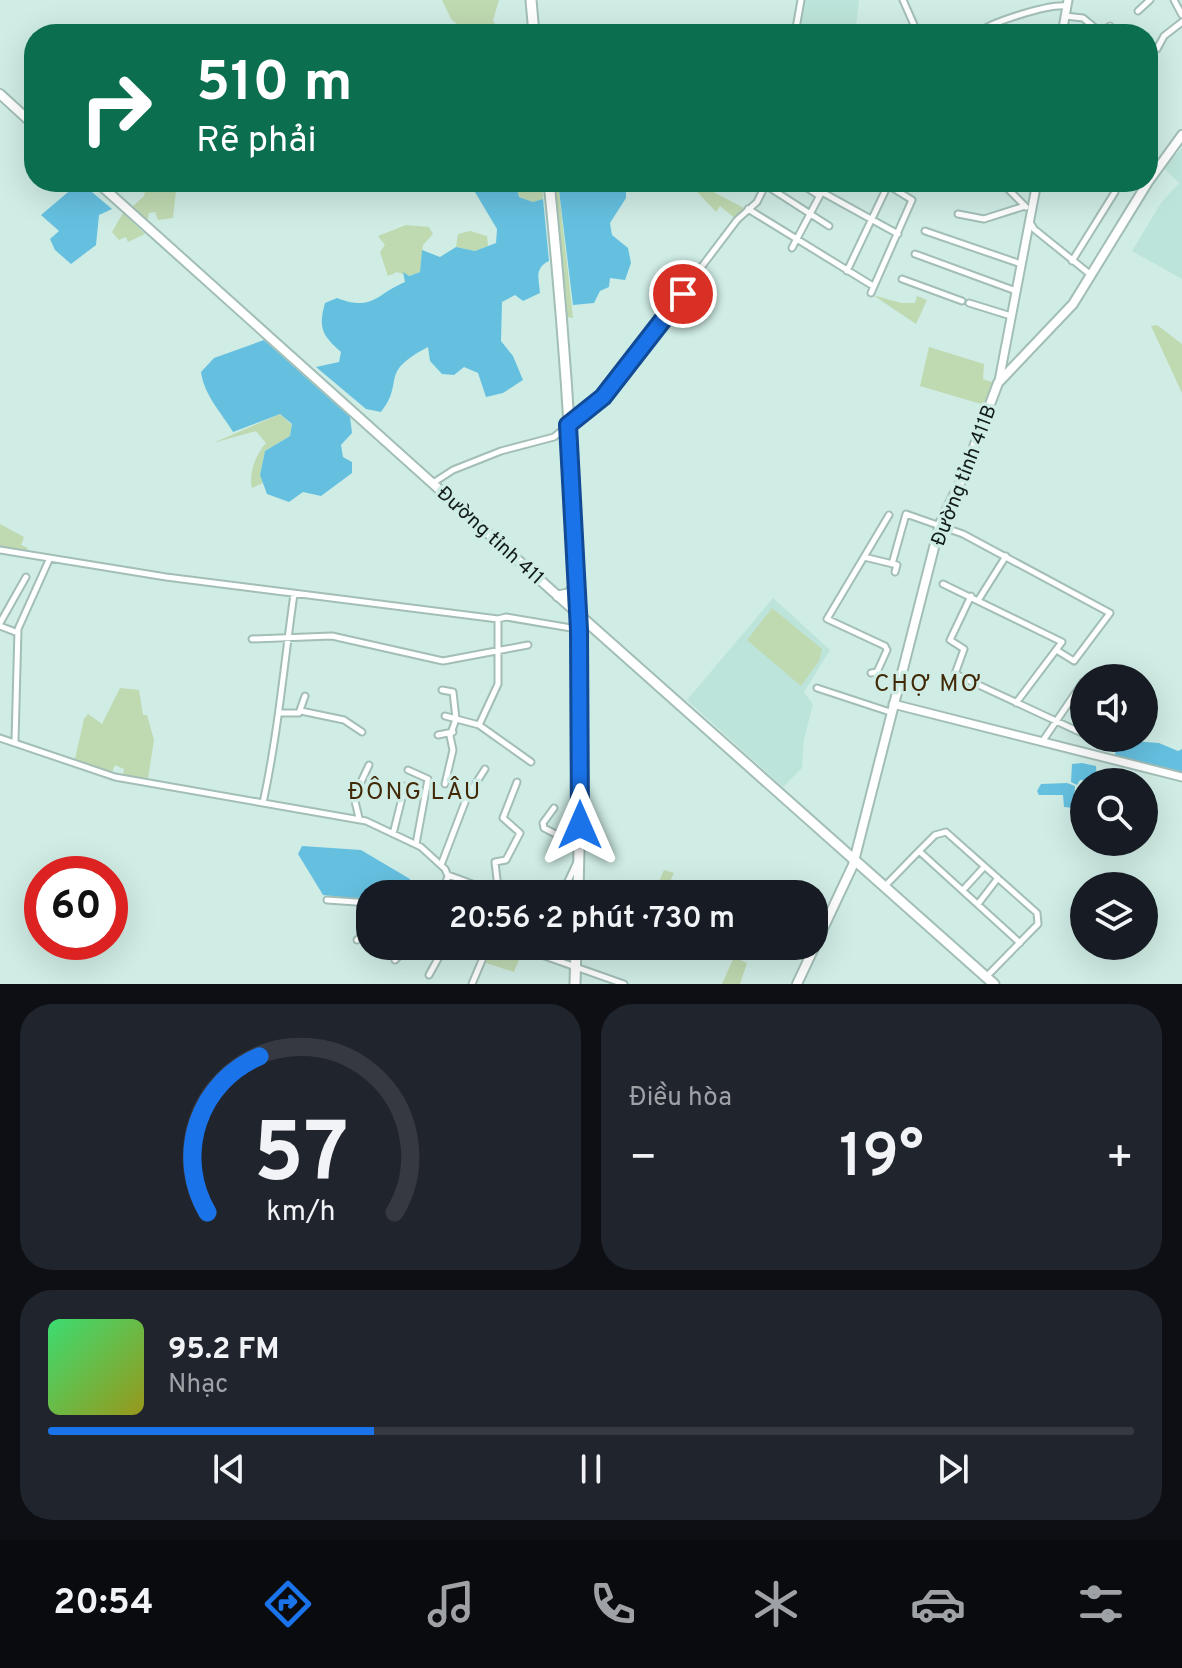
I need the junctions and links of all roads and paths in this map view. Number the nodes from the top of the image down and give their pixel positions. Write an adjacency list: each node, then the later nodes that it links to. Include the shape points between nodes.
1 (531, 0): 11 (main road)
2 (801, 0): 12 (street)
3 (903, 0): 13 (street)
4 (1150, 0): 7 (street)
5 (1174, 0): 8 (street)
6 (1068, 3): 9 (street); 14 (street)
7 (1138, 11)
8 (1182, 15)
9 (1065, 16): 15 (street); 16 (street)
10 (1182, 22): 17 (street)
11 (533, 24)
12 (797, 24)
13 (914, 24)
14 (996, 24)
15 (1064, 24)
16 (1090, 24)
17 (1158, 47)
18 (0, 94): 19 (main road)
19 (24, 116)
20 (1182, 135): 21 (main road, Đường tỉnh 411B)
21 (1158, 168)
22 (108, 192): 58 (main road, Đường tỉnh 411)
23 (550, 192): 57 (main road)
24 (761, 192): 33 (street)
25 (778, 192): 35 (street)
26 (884, 192): 38 (street)
27 (900, 192): 41 (street, via 912,200)
28 (1011, 192): 34 (street)
29 (1034, 192): 34 (street)
30 (1115, 192): 45 (street)
31 (1142, 192): 48 (main road, Đường tỉnh 411B)
32 (819, 193): 35 (street); 38 (street)
33 (748, 209): 42 (street); 57 (street, via 603,397)
34 (1028, 209): 36 (street, via 984,219); 37 (street)
35 (808, 214): 39 (street); 42 (street)
36 (958, 214)
37 (1030, 221): 45 (street); 46 (street)
38 (871, 222): 41 (street); 47 (street)
39 (829, 226)
40 (925, 231): 46 (street)
41 (898, 234): 50 (street)
42 (797, 240): 43 (street); 47 (street)
43 (792, 248)
44 (915, 254): 51 (street)
45 (1072, 261): 48 (street)
46 (1021, 264): 51 (street)
47 (847, 271): 50 (street)
48 (1092, 276): 56 (main road, Đường tỉnh 411B, via 1073,304)
49 (902, 279): 53 (street)
50 (873, 286): 52 (street)
51 (1016, 291): 55 (street)
52 (871, 293)
53 (962, 301)
54 (969, 303): 55 (street)
55 (1011, 316): 56 (street)
56 (998, 383): 60 (main road, Đường tỉnh 411B)
57 (568, 425): 58 (street, via 546,441 501,451); 69 (main road)
58 (433, 483): 71 (main road, Đường tỉnh 411)
59 (889, 515): 63 (street)
60 (940, 524): 62 (street); 65 (street, via 905,514); 92 (main road, Đường tỉnh 411B)
61 (0, 550): 64 (street)
62 (1006, 556): 73 (street); 84 (street, via 1110,613 1074,661)
63 (864, 557): 65 (street); 86 (street, via 827,620 885,646 877,672)
64 (49, 560): 70 (street); 78 (street)
65 (892, 564): 66 (street, via 898,565)
66 (895, 572)
67 (26, 577): 76 (street)
68 (943, 584): 72 (street)
69 (576, 586): 71 (main road); 74 (main road)
70 (294, 594): 75 (street); 81 (street)
71 (558, 596): 74 (main road, Đường tỉnh 411)
72 (971, 596): 73 (street); 91 (street, via 950,640 964,649 954,673)
73 (979, 599): 84 (street, via 1060,640)
74 (578, 614): 77 (main road); 79 (main road, Đường tỉnh 411)
75 (498, 619): 77 (street); 85 (street)
76 (0, 625): 78 (street)
77 (579, 630): 82 (main road)
78 (18, 633): 104 (street)
79 (602, 635): 82 (main road, via 588,636); 121 (main road, Đường tỉnh 411)
80 (252, 639): 81 (street)
81 (286, 639): 85 (street, via 332,636 443,661); 94 (street)
82 (580, 644): 120 (main road)
83 (528, 645): 85 (street)
84 (1058, 651): 91 (street)
85 (499, 653): 98 (street, via 498,684)
86 (871, 673)
87 (817, 688): 92 (street)
88 (442, 690): 96 (street, via 453,692)
89 (305, 696): 93 (street)
90 (1070, 701): 97 (street)
91 (1016, 703): 97 (street)
92 (892, 708): 105 (street); 121 (main road, Đường tỉnh 411B)
93 (301, 711): 94 (street); 100 (street, via 344,720)
94 (281, 713): 114 (street)
95 (445, 716): 96 (street)
96 (456, 719): 98 (street); 101 (street)
97 (1056, 721): 99 (street); 105 (street)
98 (479, 725): 106 (street)
99 (1070, 728)
100 (362, 732)
101 (454, 732): 102 (street); 112 (street)
102 (438, 735)
103 (0, 738): 104 (street)
104 (15, 741): 114 (street, via 115,777)
105 (1042, 742): 110 (street)
106 (531, 762)
107 (369, 765): 116 (street, via 354,797)
108 (485, 769): 122 (street, via 467,797)
109 (408, 770): 118 (street, via 428,779)
110 (1182, 777)
111 (517, 782): 124 (street, via 503,818 520,833 506,860 495,862 498,888)
112 (445, 784)
113 (405, 786): 117 (street)
114 (263, 803): 116 (street)
115 (554, 808): 120 (street, via 544,828)
116 (359, 819): 117 (street)
117 (393, 834): 118 (street)
118 (416, 845): 122 (street)
119 (919, 851): 123 (street, via 946,832); 129 (street); 130 (street)
120 (580, 852): 127 (street); 128 (main road)
121 (854, 858): 129 (main road, Đường tỉnh 411); 145 (main road, Đường tỉnh 411B)
122 (441, 865): 124 (street)
123 (984, 867): 125 (street); 130 (street)
124 (448, 875): 126 (street)
125 (998, 878): 133 (street); 134 (street, via 1039,917)
126 (446, 880)
127 (568, 880)
128 (579, 880)
129 (885, 887): 141 (main road, Đường tỉnh 411)
130 (963, 890): 133 (street)
131 (327, 900): 132 (street)
132 (356, 902)
133 (978, 904): 134 (street)
134 (1020, 943): 141 (street)
135 (437, 960): 140 (street)
136 (482, 960): 142 (street)
137 (562, 960): 139 (street)
138 (576, 960): 139 (main road)
139 (576, 966): 143 (main road); 144 (street)
140 (429, 975)
141 (990, 981)
142 (472, 984)
143 (575, 984)
144 (624, 984)
145 (797, 984)

